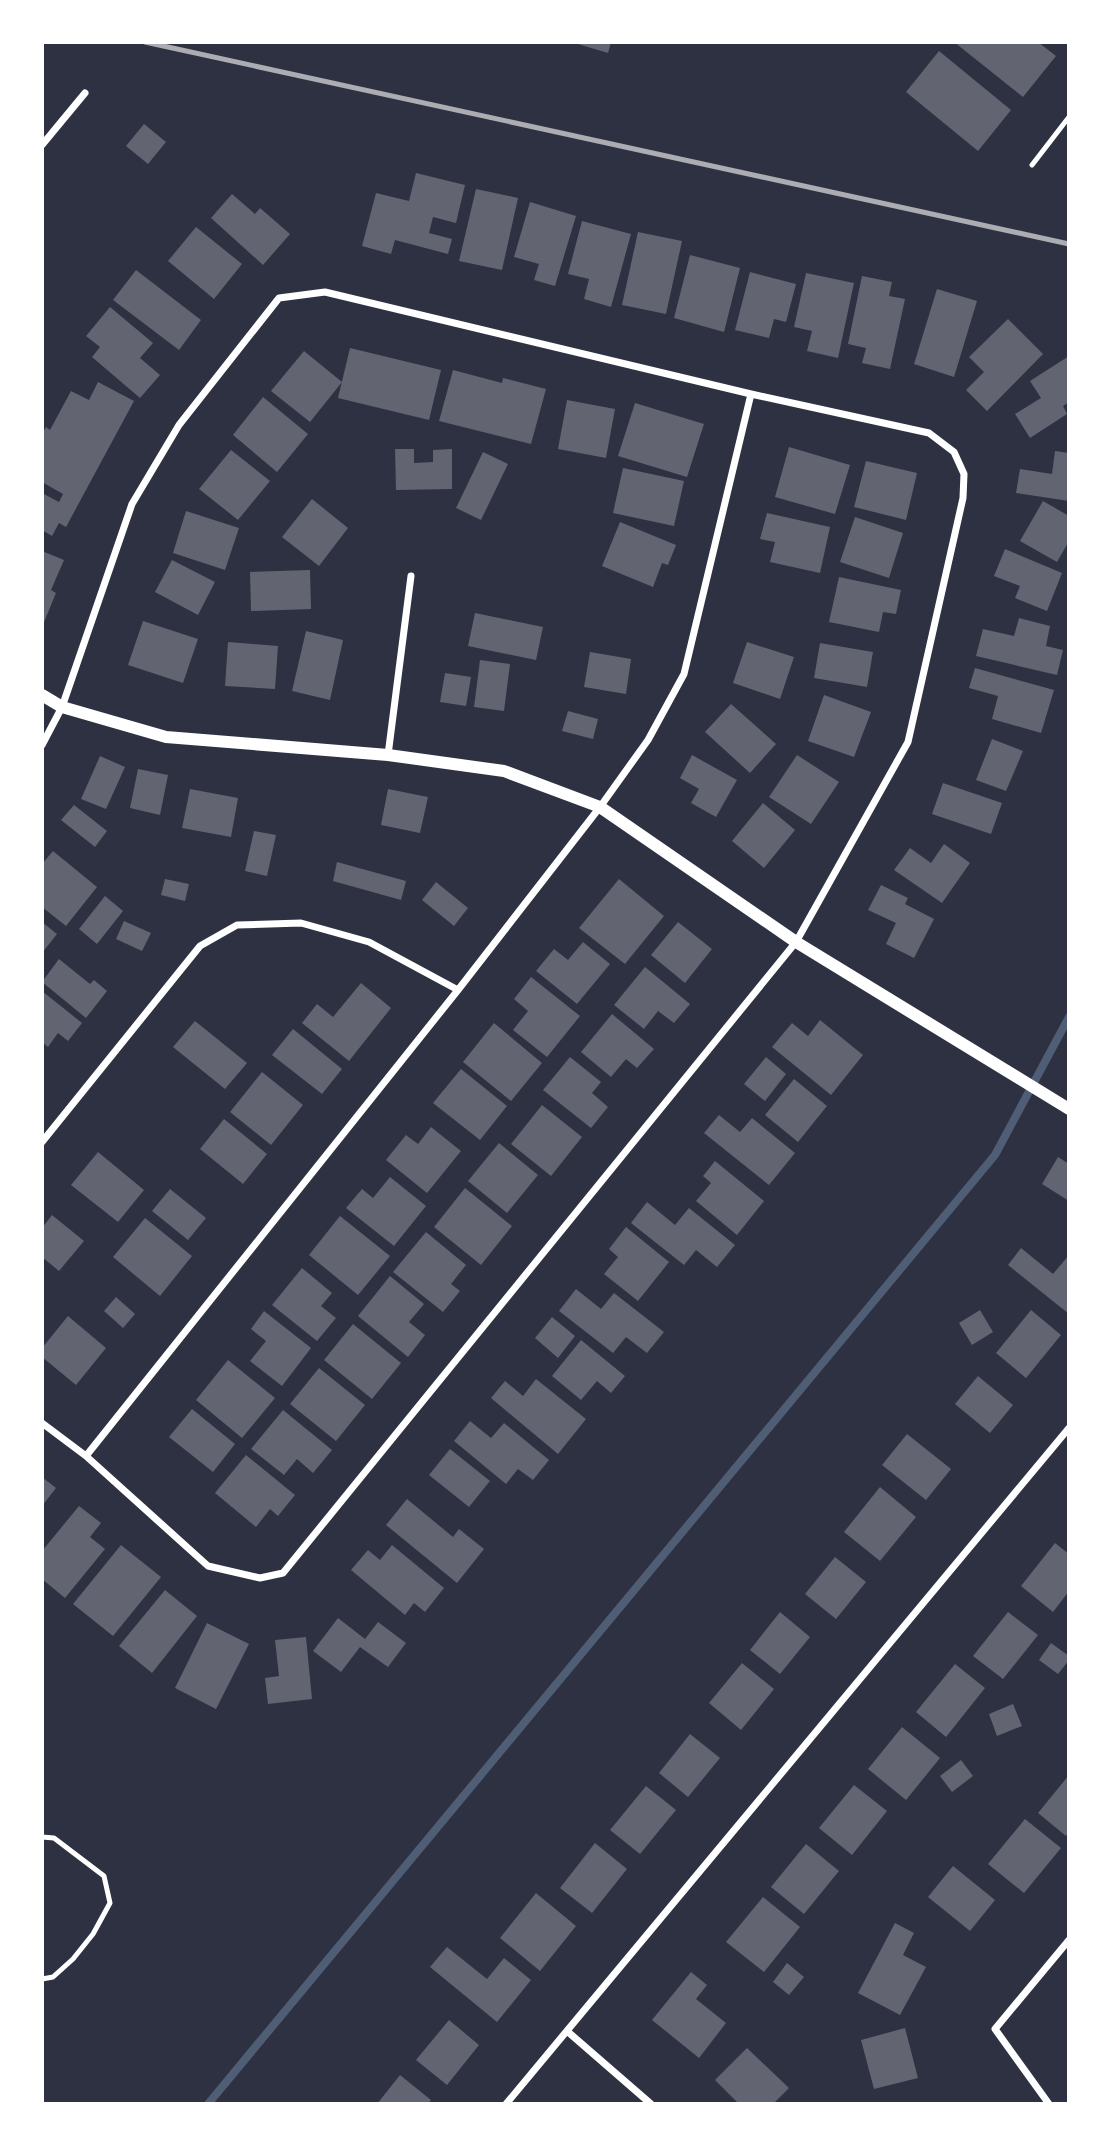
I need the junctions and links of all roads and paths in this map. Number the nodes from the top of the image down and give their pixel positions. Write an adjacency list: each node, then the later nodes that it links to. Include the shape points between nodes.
1 (85, 93): 3 (street)
2 (1069, 117): 4 (lane)
3 (42, 145)
4 (1032, 165)
5 (751, 394): 8 (street, via 325,292 279,298 179,425 132,504); 11 (street, via 684,674 648,740); 12 (street, via 929,433 954,452 964,474 958,523 908,742)
6 (411, 576): 10 (street)
7 (42, 695): 8 (street)
8 (62, 707): 9 (street); 10 (street, via 166,737)
9 (42, 745)
10 (388, 755): 11 (street, via 504,771)
11 (600, 807): 12 (street); 13 (street)
12 (796, 942): 14 (street); 18 (street, via 283,1573 260,1578 208,1566)
13 (458, 990): 15 (street, via 369,942 301,923 237,925 200,946); 18 (street)
14 (1069, 1109)
15 (42, 1142)
16 (42, 1423): 18 (street)
17 (1069, 1428): 22 (street)
18 (86, 1456)
19 (42, 1837): 21 (lane, via 54,1838 104,1876 110,1903 73,1959 53,1977)
20 (1069, 1940): 25 (street, via 995,2029)
21 (42, 1979)
22 (567, 2031): 23 (street); 24 (street)
23 (506, 2104)
24 (651, 2104)
25 (1049, 2104)

